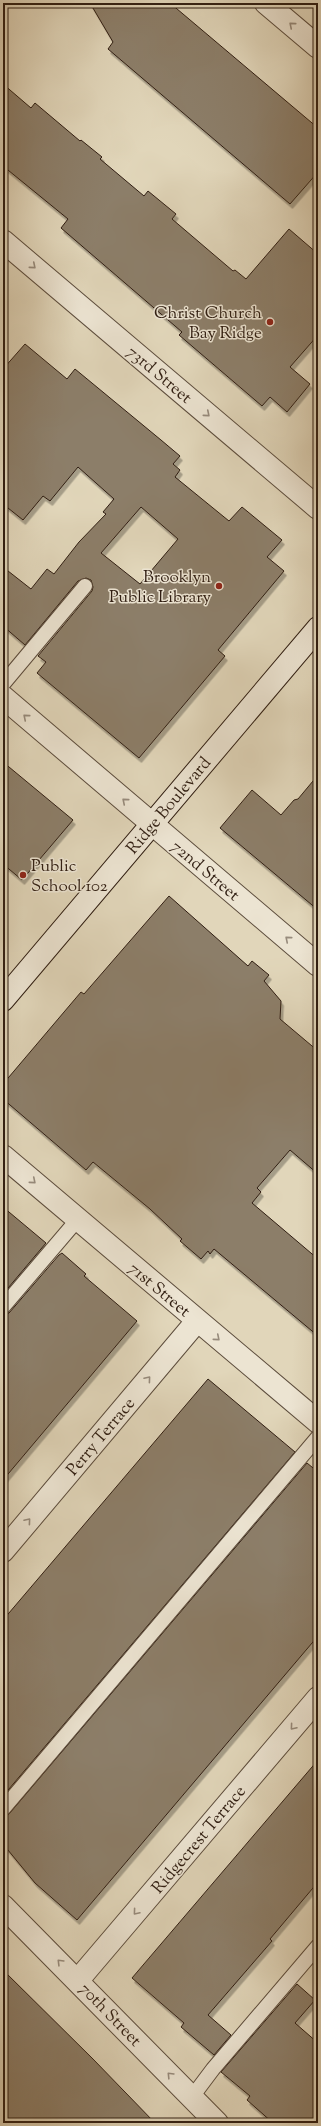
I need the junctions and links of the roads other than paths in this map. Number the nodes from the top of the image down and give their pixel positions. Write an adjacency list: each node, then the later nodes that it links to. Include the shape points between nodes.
1 (266, 3): 2 (street, one-way to 1)
2 (318, 47)
3 (3, 241): 4 (street, 73rd Street, one-way to 4)
4 (318, 508)
5 (85, 586): 7 (lane)
6 (318, 628): 9 (street, Ridge Boulevard)
7 (3, 684)
8 (3, 697): 9 (street, 72nd Street, one-way to 8)
9 (152, 823): 10 (street, 72nd Street, one-way to 9); 11 (street, Ridge Boulevard)
10 (318, 964)
11 (3, 1000)
12 (3, 1156): 13 (street, 71st Street, one-way to 13)
13 (78, 1219): 14 (lane); 15 (street, 71st Street)
14 (3, 1308)
15 (197, 1321): 16 (street, 71st Street, one-way to 16); 18 (street, Perry Terrace, one-way to 15)
16 (318, 1422)
17 (318, 1437): 20 (lane)
18 (3, 1550)
19 (318, 1698): 23 (street, Ridgecrest Terrace, one-way to 23)
20 (3, 1809)
21 (3, 1906): 23 (street, 70th Street, one-way to 21)
22 (318, 1946): 24 (lane)
23 (78, 1980): 24 (street, 70th Street, one-way to 23)
24 (192, 2097): 25 (street, 70th Street)
25 (217, 2123)

